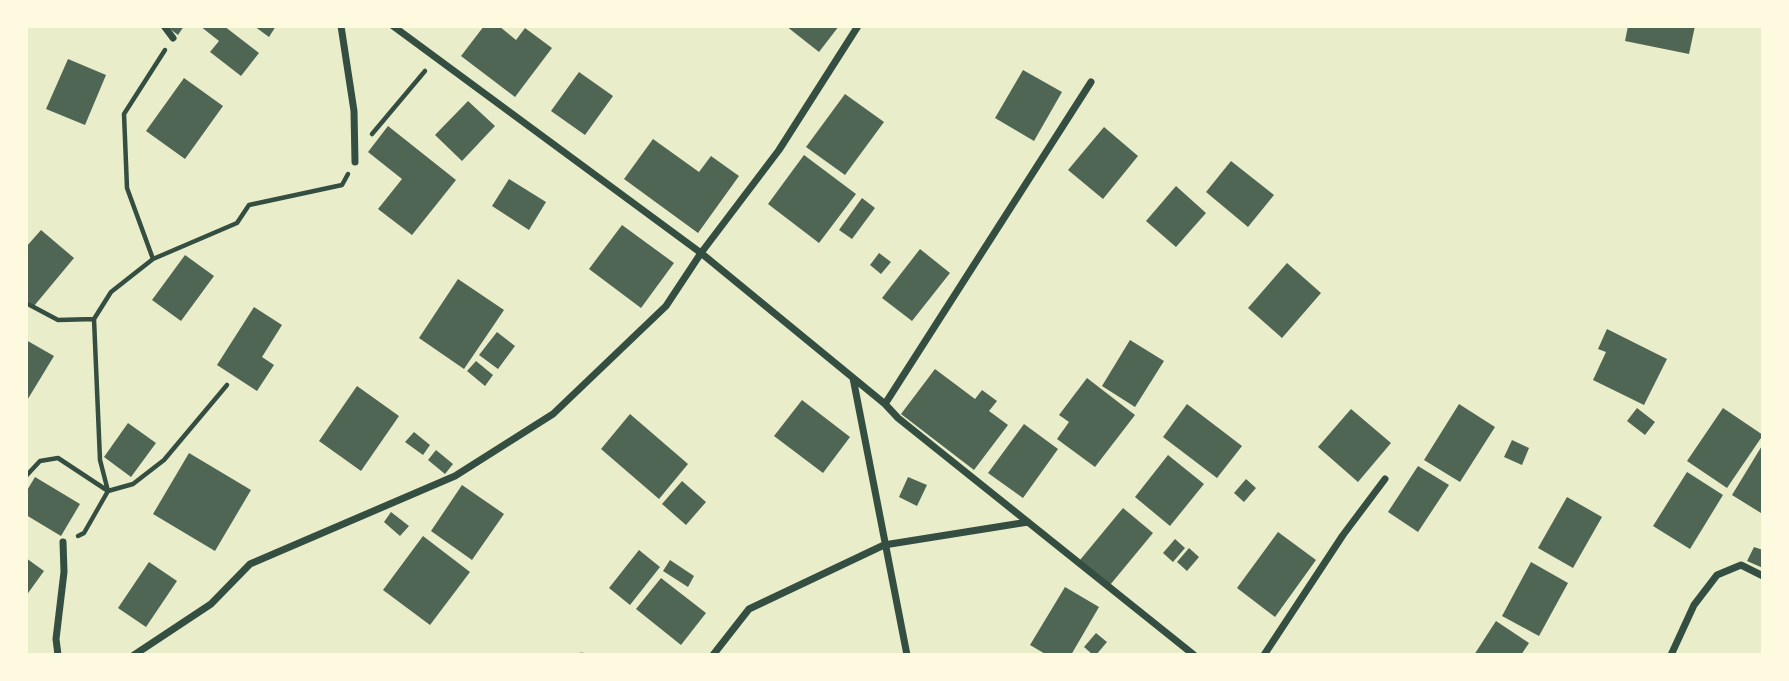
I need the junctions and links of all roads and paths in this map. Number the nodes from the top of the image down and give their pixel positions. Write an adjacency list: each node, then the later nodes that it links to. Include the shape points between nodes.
1 (164, 26): 5 (street)
2 (341, 26): 8 (street, via 354,111)
3 (393, 26): 6 (street)
4 (858, 26): 9 (street, via 779,150)
5 (173, 38): 10 (path, via 124,114 127,188)
6 (437, 57): 8 (path, via 379,124); 9 (street)
7 (1091, 82): 15 (street)
8 (355, 162): 10 (path, via 342,185 249,205 237,223)
9 (701, 253): 13 (street); 24 (street, via 666,306 553,414 455,476 250,564 211,604)
10 (153, 260): 12 (path, via 111,292)
11 (26, 303): 12 (path, via 58,320)
12 (94, 319): 18 (path, via 100,460)
13 (853, 377): 15 (street); 21 (street)
14 (227, 385): 18 (path, via 164,460 133,484)
15 (885, 404): 19 (street)
16 (26, 475): 18 (path, via 40,461 58,458)
17 (1385, 479): 28 (street)
18 (108, 491): 20 (path, via 84,533)
19 (1028, 522): 21 (street); 27 (street)
20 (62, 542): 23 (street)
21 (884, 545): 25 (street, via 749,609); 26 (street)
22 (1763, 576): 29 (street, via 1741,565 1717,575 1694,605)
23 (58, 655)
24 (134, 655)
25 (713, 655)
26 (906, 655)
27 (1194, 655)
28 (1264, 655)
29 (1671, 655)

